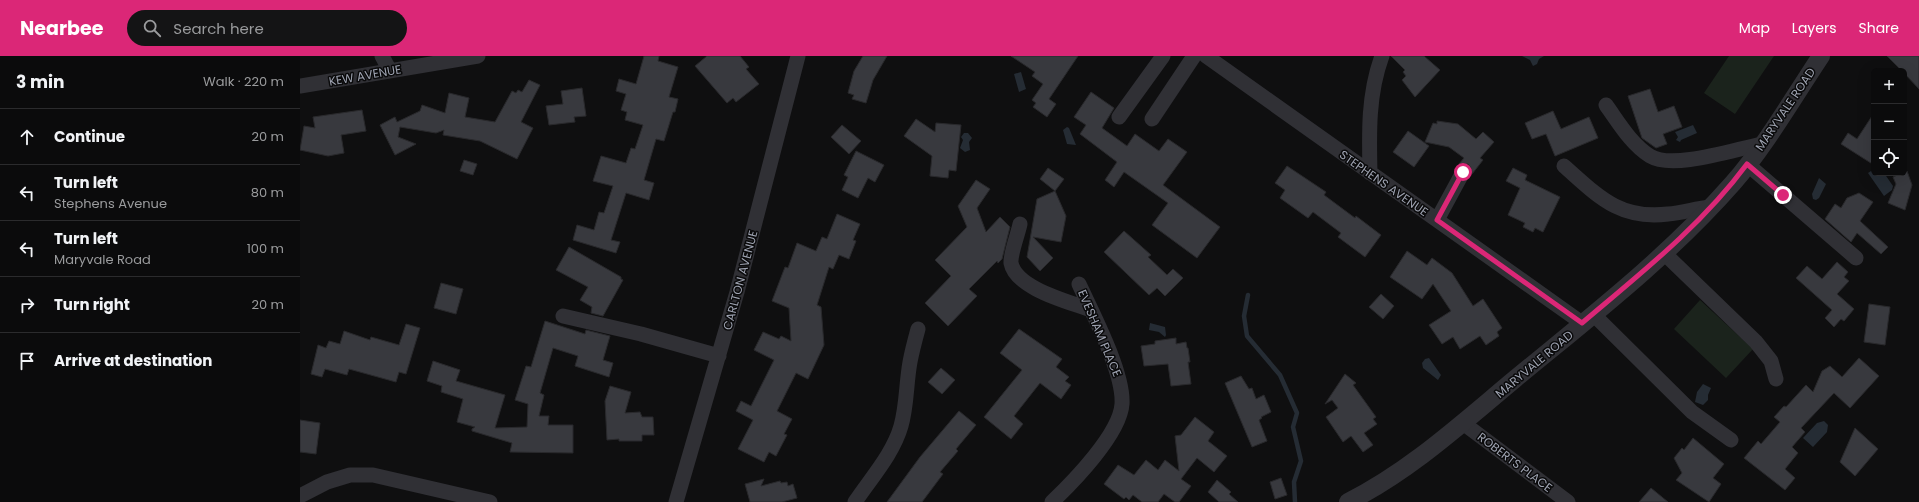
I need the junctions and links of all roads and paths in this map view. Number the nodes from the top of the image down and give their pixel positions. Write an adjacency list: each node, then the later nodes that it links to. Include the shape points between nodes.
1 (382, 56): 9 (street)
2 (478, 56): 9 (street, KEW AVENUE)
3 (798, 56): 29 (street, CARLTON AVENUE)
4 (1162, 56): 12 (street)
5 (1194, 56): 13 (street)
6 (1206, 56): 18 (street, STEPHENS AVENUE)
7 (1382, 56): 18 (street, via 1370,111)
8 (1821, 56): 14 (street, MARYVALE ROAD)
9 (390, 71): 10 (street, KEW AVENUE)
10 (300, 86)
11 (1606, 105): 14 (street, via 1628,137 1658,160 1684,162)
12 (1119, 117)
13 (1152, 119)
14 (1762, 144): 15 (street, MARYVALE ROAD)
15 (1747, 164): 19 (street, MARYVALE ROAD); 23 (street)
16 (1564, 166): 19 (street, via 1597,195 1614,207 1626,211 1650,216)
17 (1463, 172): 20 (street)
18 (1370, 173): 20 (street, STEPHENS AVENUE)
19 (1711, 207): 22 (street, MARYVALE ROAD)
20 (1437, 220): 27 (street, STEPHENS AVENUE)
21 (1020, 224): 25 (street, via 1011,262 1014,271 1041,292)
22 (1665, 254): 27 (street, MARYVALE ROAD); 30 (street, via 1756,342 1771,361)
23 (1856, 258)
24 (1079, 284): 25 (street, EVESHAM PLACE)
25 (1091, 310): 37 (street, EVESHAM PLACE, via 1120,378 1122,405 1116,423 1106,440 1088,464)
26 (563, 316): 29 (street, via 641,334)
27 (1588, 318): 31 (street, MARYVALE ROAD); 32 (street, STEPHENS AVENUE, via 1692,412)
28 (918, 329): 36 (street, via 910,362 901,426 884,461)
29 (718, 356): 35 (street, CARLTON AVENUE)
30 (1776, 379)
31 (1463, 423): 38 (street, MARYVALE ROAD, via 1401,470); 39 (street, ROBERTS PLACE)
32 (1731, 440)
33 (300, 496): 34 (street, via 327,482 350,475 373,475)
34 (490, 502)
35 (676, 502)
36 (855, 502)
37 (1052, 502)
38 (1348, 502)
39 (1568, 502)

